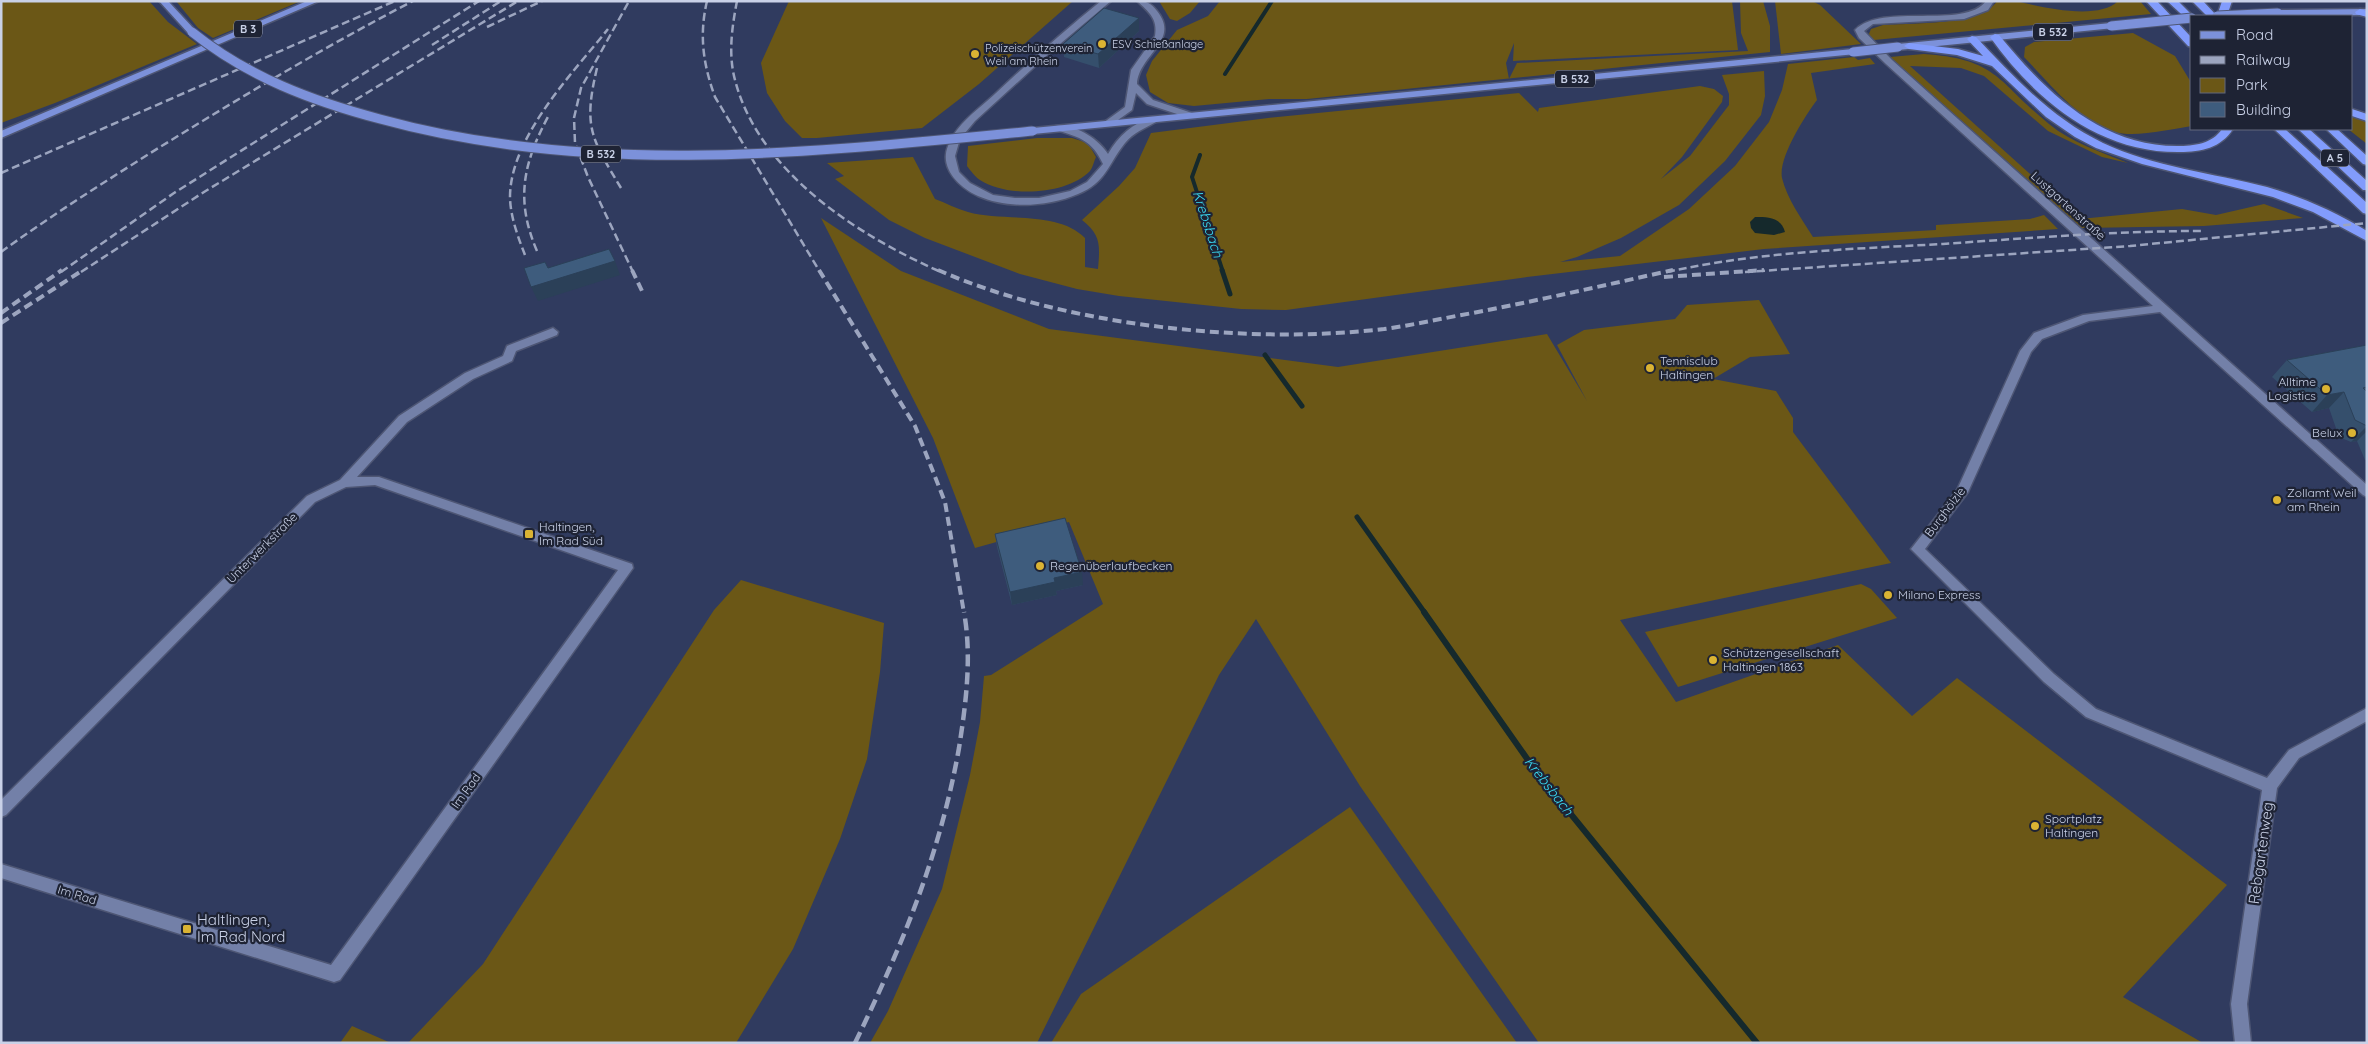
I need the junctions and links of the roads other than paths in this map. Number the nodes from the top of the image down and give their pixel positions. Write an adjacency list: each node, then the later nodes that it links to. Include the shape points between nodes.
1 (162, 1): 31 (main road, B 532, bridge, via 192,32 217,51 256,74 324,103 423,131 529,148 629,156 737,156)
2 (315, 1): 27 (main road, B 3)
3 (1107, 1): 38 (street, via 1036,60 968,124 956,139 950,163 960,179 978,192 1020,201 1056,198 1078,190 1101,174)
4 (1141, 1): 23 (street, via 1157,15 1161,27 1160,36 1134,70)
5 (1990, 1): 42 (street, Lustgartenstraße, via 1986,8 1964,16 1871,22 1859,30 1889,62)
6 (2151, 1): 16 (highway)
7 (2172, 1): 14 (highway)
8 (2227, 1): 12 (highway)
9 (2202, 3): 11 (highway)
10 (2364, 13): 13 (main road, bridge)
11 (2211, 15)
12 (2222, 15)
13 (2237, 15)
14 (2190, 18)
15 (2190, 20): 17 (main road, B 532, bridge)
16 (2182, 35): 19 (highway); 21 (highway)
17 (1995, 37): 18 (main road, B 532); 32 (highway, via 2027,76 2064,111 2106,135 2154,148 2183,150 2210,145 2222,138)
18 (1972, 39): 20 (main road, B 532); 22 (highway)
19 (2190, 42)
20 (1904, 47): 22 (highway, via 1972,55); 25 (main road, B 532, bridge)
21 (2190, 48)
22 (1997, 65): 41 (highway, via 2053,118 2080,136 2144,162 2281,196 2339,220)
23 (1134, 86): 25 (street, via 1150,102); 29 (street, via 1129,108)
24 (2353, 112): 26 (highway)
25 (1192, 116): 28 (main road, B 532)
26 (2367, 118)
27 (36, 119): 30 (main road); 36 (main road, B 3)
28 (1153, 120): 29 (main road, B 532); 38 (street, via 1126,136)
29 (1108, 124): 31 (main road, B 532)
30 (1, 127)
31 (1059, 128): 38 (street, via 1100,146)
32 (2226, 130)
33 (2280, 130): 40 (highway)
34 (2304, 130): 39 (highway, A 5)
35 (2332, 130): 37 (highway, A 5)
36 (1, 135)
37 (2367, 162)
38 (1107, 164)
39 (2367, 187)
40 (2367, 210)
41 (2367, 237)
42 (2163, 308): 45 (street, Lustgartenstraße); 47 (street, Burghölzle, via 2086,318 2038,336 2026,351 1962,492 1917,549 2049,678 2091,713)
43 (553, 332): 44 (street, Unterwerkstraße, via 511,349 508,358 469,376 403,420)
44 (344, 484): 48 (street, Unterwerkstraße, via 311,499); 49 (street, Im Rad, via 375,480 627,568 334,974)
45 (2367, 492)
46 (2367, 714): 47 (street, Rebgartenweg, via 2294,754)
47 (2270, 786): 50 (street, Rebgartenweg, via 2239,1004)
48 (1, 810)
49 (1, 871)
50 (2243, 1043)

